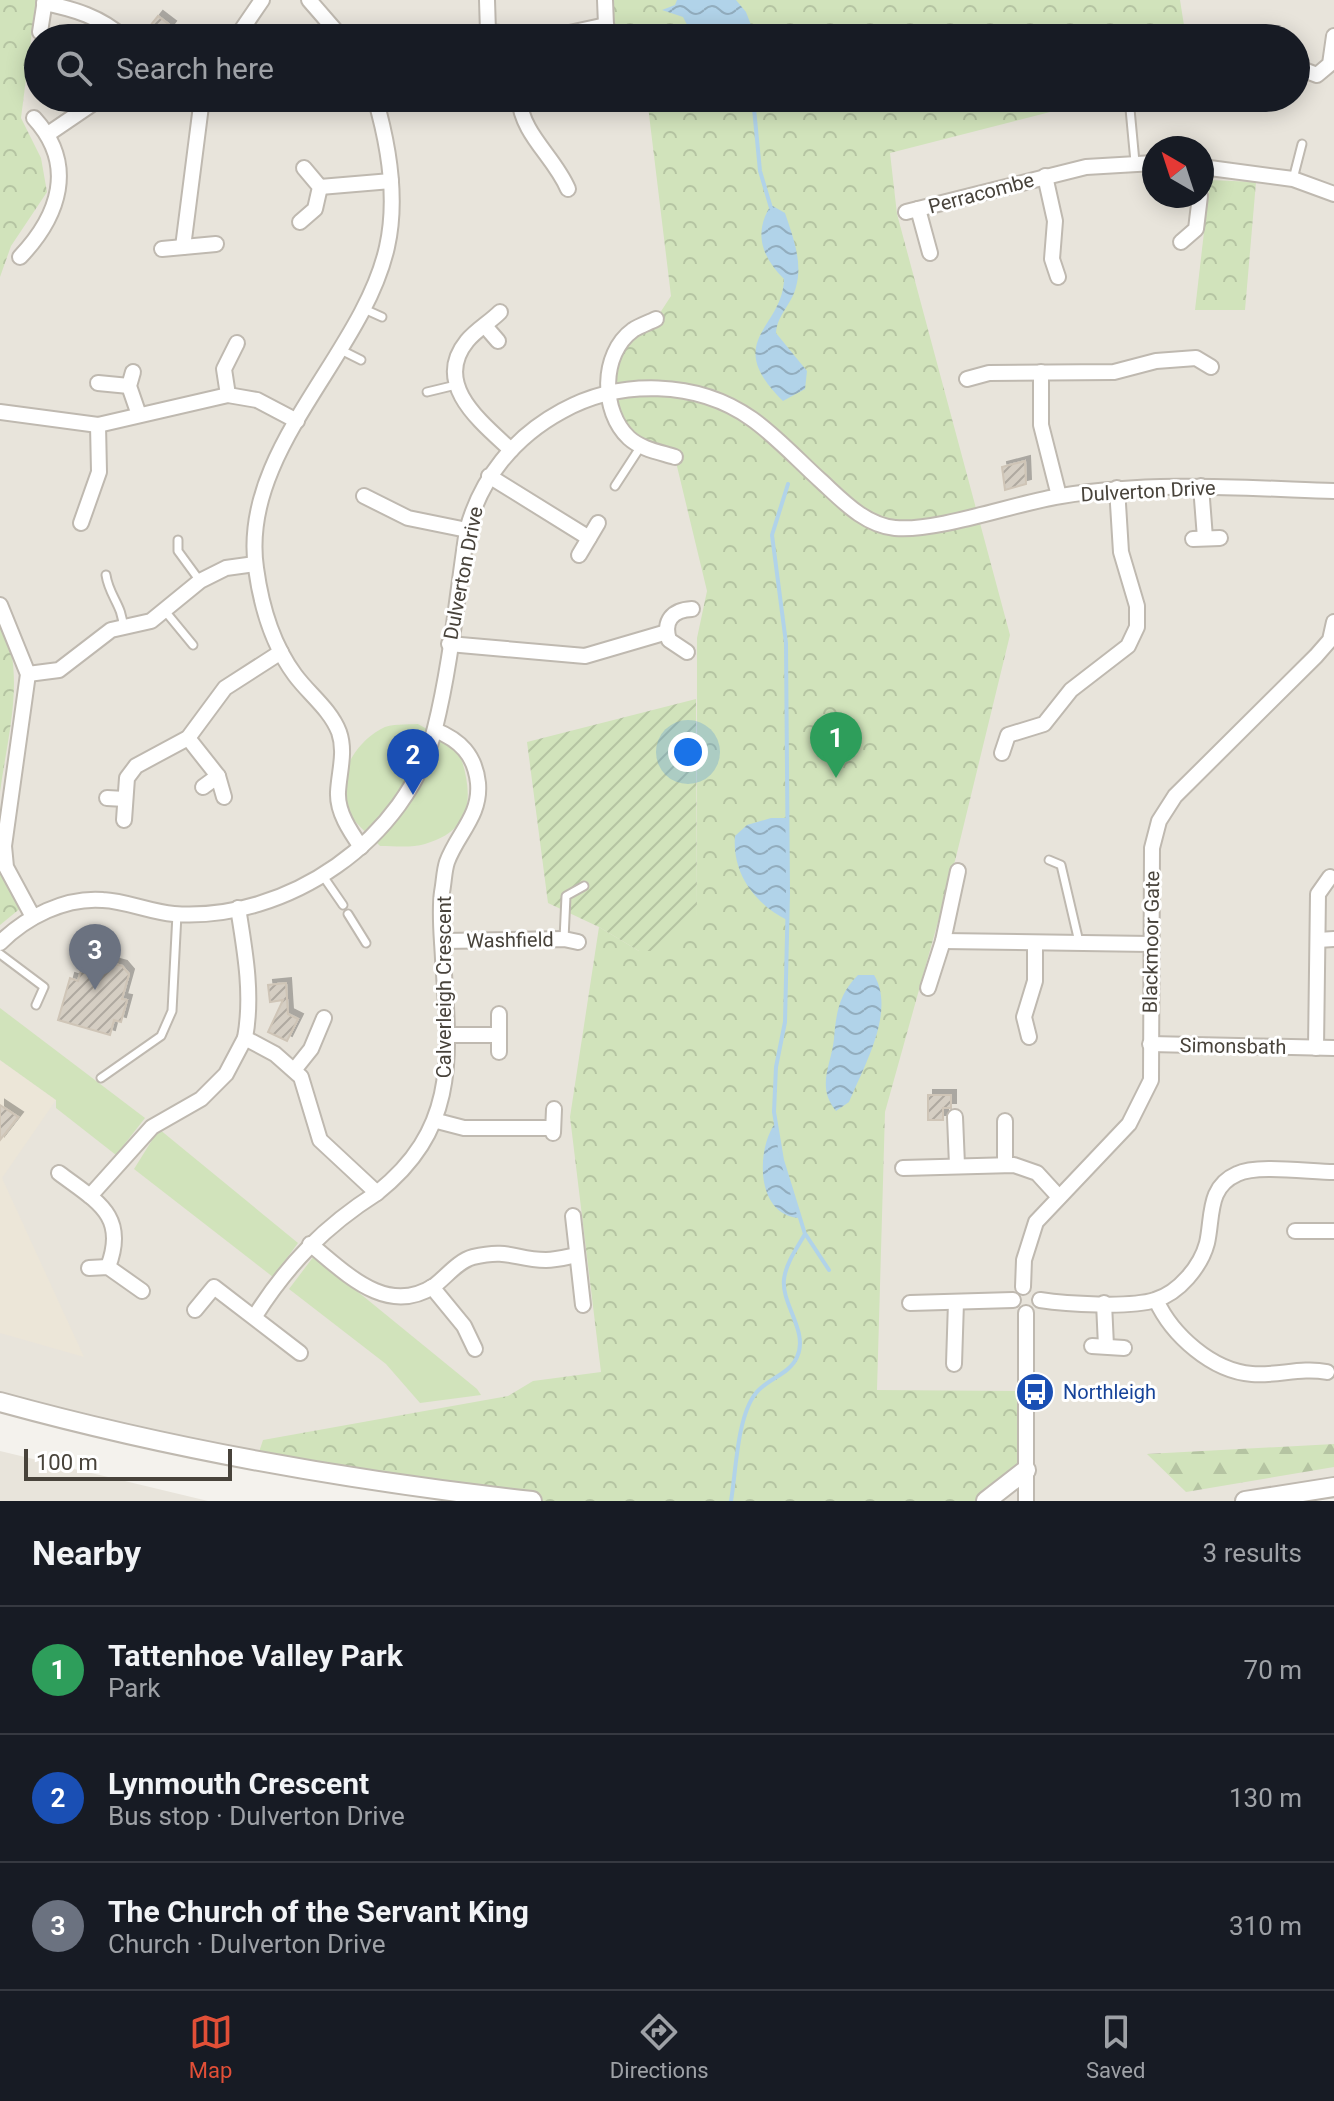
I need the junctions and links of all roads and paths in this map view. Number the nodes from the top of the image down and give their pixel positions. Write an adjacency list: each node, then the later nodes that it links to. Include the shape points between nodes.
1 (262, 0): 8 (street)
2 (309, 0): 9 (street)
3 (487, 0): 10 (street)
4 (605, 0): 11 (street)
5 (45, 1): 6 (street); 7 (street)
6 (41, 24)
7 (105, 24)
8 (246, 24)
9 (330, 24)
10 (488, 24)
11 (608, 24)
12 (1334, 36): 13 (street, via 1330,64 1317,75)
13 (1310, 72)
14 (80, 112): 20 (street)
15 (200, 112): 36 (street)
16 (378, 112): 28 (street)
17 (522, 112): 30 (street, via 525,127 560,169)
18 (1130, 112): 22 (lane)
19 (34, 118): 20 (street)
20 (48, 134): 39 (street, via 60,189 42,234)
21 (1302, 144): 27 (lane)
22 (1135, 162): 23 (street, Perracombe); 26 (street, Perracombe)
23 (1142, 162)
24 (304, 168): 29 (street)
25 (1214, 172): 27 (street)
26 (1045, 176): 38 (street, Perracombe, via 912,211); 40 (street, Perracombe, via 1055,221 1052,259)
27 (1293, 179): 31 (street)
28 (391, 181): 29 (street); 41 (street, via 386,249)
29 (320, 187): 33 (street, via 315,209)
30 (568, 189)
31 (1334, 194)
32 (1199, 208): 34 (street, via 1196,229)
33 (300, 222)
34 (1181, 242)
35 (216, 244): 36 (street)
36 (183, 247): 37 (street)
37 (162, 249)
38 (930, 253)
39 (20, 257)
40 (1058, 277)
41 (362, 308): 43 (lane); 48 (street)
42 (500, 312): 45 (street)
43 (382, 317)
44 (656, 319): 56 (street, via 620,343)
45 (485, 326): 46 (street); 54 (street, via 458,355)
46 (498, 341)
47 (237, 343): 57 (street, via 224,369)
48 (339, 349): 49 (lane); 60 (street)
49 (361, 360)
50 (1211, 367): 51 (street, via 1197,352 1114,372)
51 (1041, 372): 52 (street); 71 (street, via 1041,425)
52 (967, 379)
53 (98, 383): 59 (street, via 131,379)
54 (456, 385): 55 (lane); 63 (street, via 476,418)
55 (427, 392)
56 (607, 393): 62 (street, via 611,413); 63 (street, Dulverton Drive, via 542,422); 71 (street, Dulverton Drive, via 675,389 730,407 752,419 852,510 895,528 927,526)
57 (228, 395): 59 (street); 60 (street, via 257,400)
58 (0, 412): 61 (street)
59 (139, 415): 61 (street)
60 (297, 421): 81 (street, via 268,478)
61 (98, 425): 74 (street, via 103,488)
62 (641, 446): 64 (street); 66 (lane)
63 (511, 450): 65 (street, Dulverton Drive)
64 (675, 457)
65 (489, 476): 76 (street, Dulverton Drive, via 474,502); 77 (street)
66 (615, 486)
67 (1201, 486): 68 (street, Dulverton Drive); 69 (street, Dulverton Drive); 78 (street)
68 (1117, 488): 71 (street, Dulverton Drive); 98 (street, via 1121,552 1137,606 1137,627 1128,646 1071,690 1044,724)
69 (1334, 491)
70 (364, 496): 72 (street)
71 (1059, 496)
72 (380, 505): 73 (street); 76 (street, via 408,518)
73 (373, 521)
74 (81, 523)
75 (598, 523): 77 (street)
76 (467, 530): 91 (street, Dulverton Drive)
77 (589, 538): 80 (street)
78 (1206, 539)
79 (178, 540): 83 (lane, via 178,551)
80 (579, 555)
81 (255, 564): 83 (street, via 226,568); 93 (street, via 263,610)
82 (106, 575): 88 (lane, via 108,590 123,610)
83 (200, 581): 86 (street)
84 (0, 605): 95 (street)
85 (692, 609): 89 (street, via 671,615)
86 (165, 611): 88 (street, via 151,621); 92 (lane)
87 (1334, 622): 90 (street, Blackmoor Gate)
88 (123, 627): 95 (street, via 111,630 59,670)
89 (667, 632): 91 (street, via 585,656); 94 (street, via 669,640)
90 (1332, 642): 127 (street, Blackmoor Gate, via 1175,796 1159,821 1152,848)
91 (449, 644): 97 (street, Dulverton Drive)
92 (193, 645)
93 (281, 652): 99 (street, via 225,688); 107 (street, via 340,734 338,795 346,824)
94 (687, 652)
95 (28, 674): 117 (street, via 4,846 6,867)
96 (1000, 719): 98 (street)
97 (435, 730): 107 (street, Dulverton Drive, via 414,780); 121 (street, Calverleigh Crescent, via 462,744 478,785 475,813 447,861)
98 (1008, 735): 100 (street)
99 (188, 738): 101 (street); 105 (street, via 136,766 127,778)
100 (1002, 753)
101 (218, 776): 102 (street); 103 (street)
102 (203, 787)
103 (224, 797)
104 (107, 798): 105 (street)
105 (125, 799): 106 (street)
106 (124, 820)
107 (361, 847): 110 (street, Dulverton Drive)
108 (1049, 860): 123 (lane, via 1061,865)
109 (958, 871): 122 (street)
110 (323, 876): 113 (lane); 114 (street, Dulverton Drive)
111 (1330, 877): 120 (street, Simonsbath, via 1318,894)
112 (584, 886): 119 (lane, via 566,896)
113 (343, 905)
114 (238, 908): 115 (street, Dulverton Drive); 136 (street, via 247,964)
115 (177, 914): 117 (street, Dulverton Drive, via 103,900); 142 (lane, via 172,1011 161,1036)
116 (348, 914): 125 (lane)
117 (33, 917): 124 (street, Dulverton Drive)
118 (1334, 939): 120 (street)
119 (571, 940): 121 (street, Washfield)
120 (1318, 940): 138 (street, Simonsbath)
121 (442, 941): 133 (street, Calverleigh Crescent)
122 (943, 941): 126 (street); 129 (street)
123 (1079, 942): 126 (street); 127 (street)
124 (0, 943)
125 (366, 943)
126 (1035, 944): 135 (street, via 1035,981 1024,1017)
127 (1150, 944): 137 (street, Blackmoor Gate)
128 (0, 954): 130 (lane, via 44,987)
129 (928, 988)
130 (36, 1005)
131 (499, 1014): 134 (street)
132 (324, 1018): 141 (street, via 323,1040)
133 (448, 1035): 134 (street); 145 (street, Calverleigh Crescent)
134 (499, 1035): 140 (street)
135 (1029, 1037)
136 (245, 1038): 141 (street); 153 (street, via 218,1082 201,1099 152,1127)
137 (1150, 1044): 138 (street, Simonsbath); 154 (street, Blackmoor Gate, via 1151,1080 1129,1124)
138 (1316, 1048): 139 (street, Simonsbath)
139 (1334, 1048)
140 (499, 1052)
141 (295, 1069): 152 (street, via 320,1140)
142 (101, 1078)
143 (554, 1109): 145 (street, via 552,1130 464,1128)
144 (955, 1117): 147 (street)
145 (437, 1121): 152 (street, Calverleigh Crescent, via 405,1168)
146 (1005, 1121): 148 (street)
147 (957, 1165): 148 (street); 149 (street)
148 (1005, 1165): 154 (street, via 1037,1173)
149 (903, 1168)
150 (1334, 1172): 167 (street, via 1260,1171 1231,1178 1212,1203 1198,1265)
151 (59, 1173): 153 (street)
152 (377, 1193): 158 (street, Calverleigh Crescent, via 336,1219)
153 (90, 1196): 160 (street, via 114,1225 116,1241)
154 (1059, 1197): 163 (street, Blackmoor Gate, via 1036,1222)
155 (573, 1216): 159 (street)
156 (1295, 1231): 157 (street)
157 (1334, 1231)
158 (310, 1244): 162 (street, via 370,1291 393,1297); 174 (street, Calverleigh Crescent, via 286,1268)
159 (577, 1255): 162 (street, via 545,1260 501,1251 468,1258); 171 (street)
160 (108, 1267): 161 (street); 164 (street)
161 (89, 1268)
162 (432, 1287): 176 (street)
163 (1023, 1287): 165 (street); 166 (street, via 1034,1289)
164 (142, 1291)
165 (1013, 1300): 168 (street); 173 (street, via 1015,1308)
166 (1040, 1300): 170 (street); 173 (street)
167 (1156, 1300): 170 (street); 179 (street, via 1193,1347 1221,1367 1253,1374 1307,1368)
168 (956, 1302): 169 (street); 178 (street, via 962,1343)
169 (910, 1303)
170 (1104, 1303): 175 (street, via 1099,1346)
171 (583, 1305)
172 (195, 1310): 174 (street, via 214,1287)
173 (1026, 1313): 181 (street)
174 (255, 1316): 177 (street)
175 (1124, 1348)
176 (475, 1349)
177 (300, 1353)
178 (954, 1364)
179 (1327, 1372)
180 (0, 1402): 183 (street)
181 (1026, 1470): 186 (street); 187 (street)
182 (1334, 1487): 188 (street)
183 (406, 1493): 184 (street)
184 (476, 1498): 185 (street)
185 (532, 1501)
186 (986, 1501)
187 (1026, 1501)
188 (1245, 1501)

